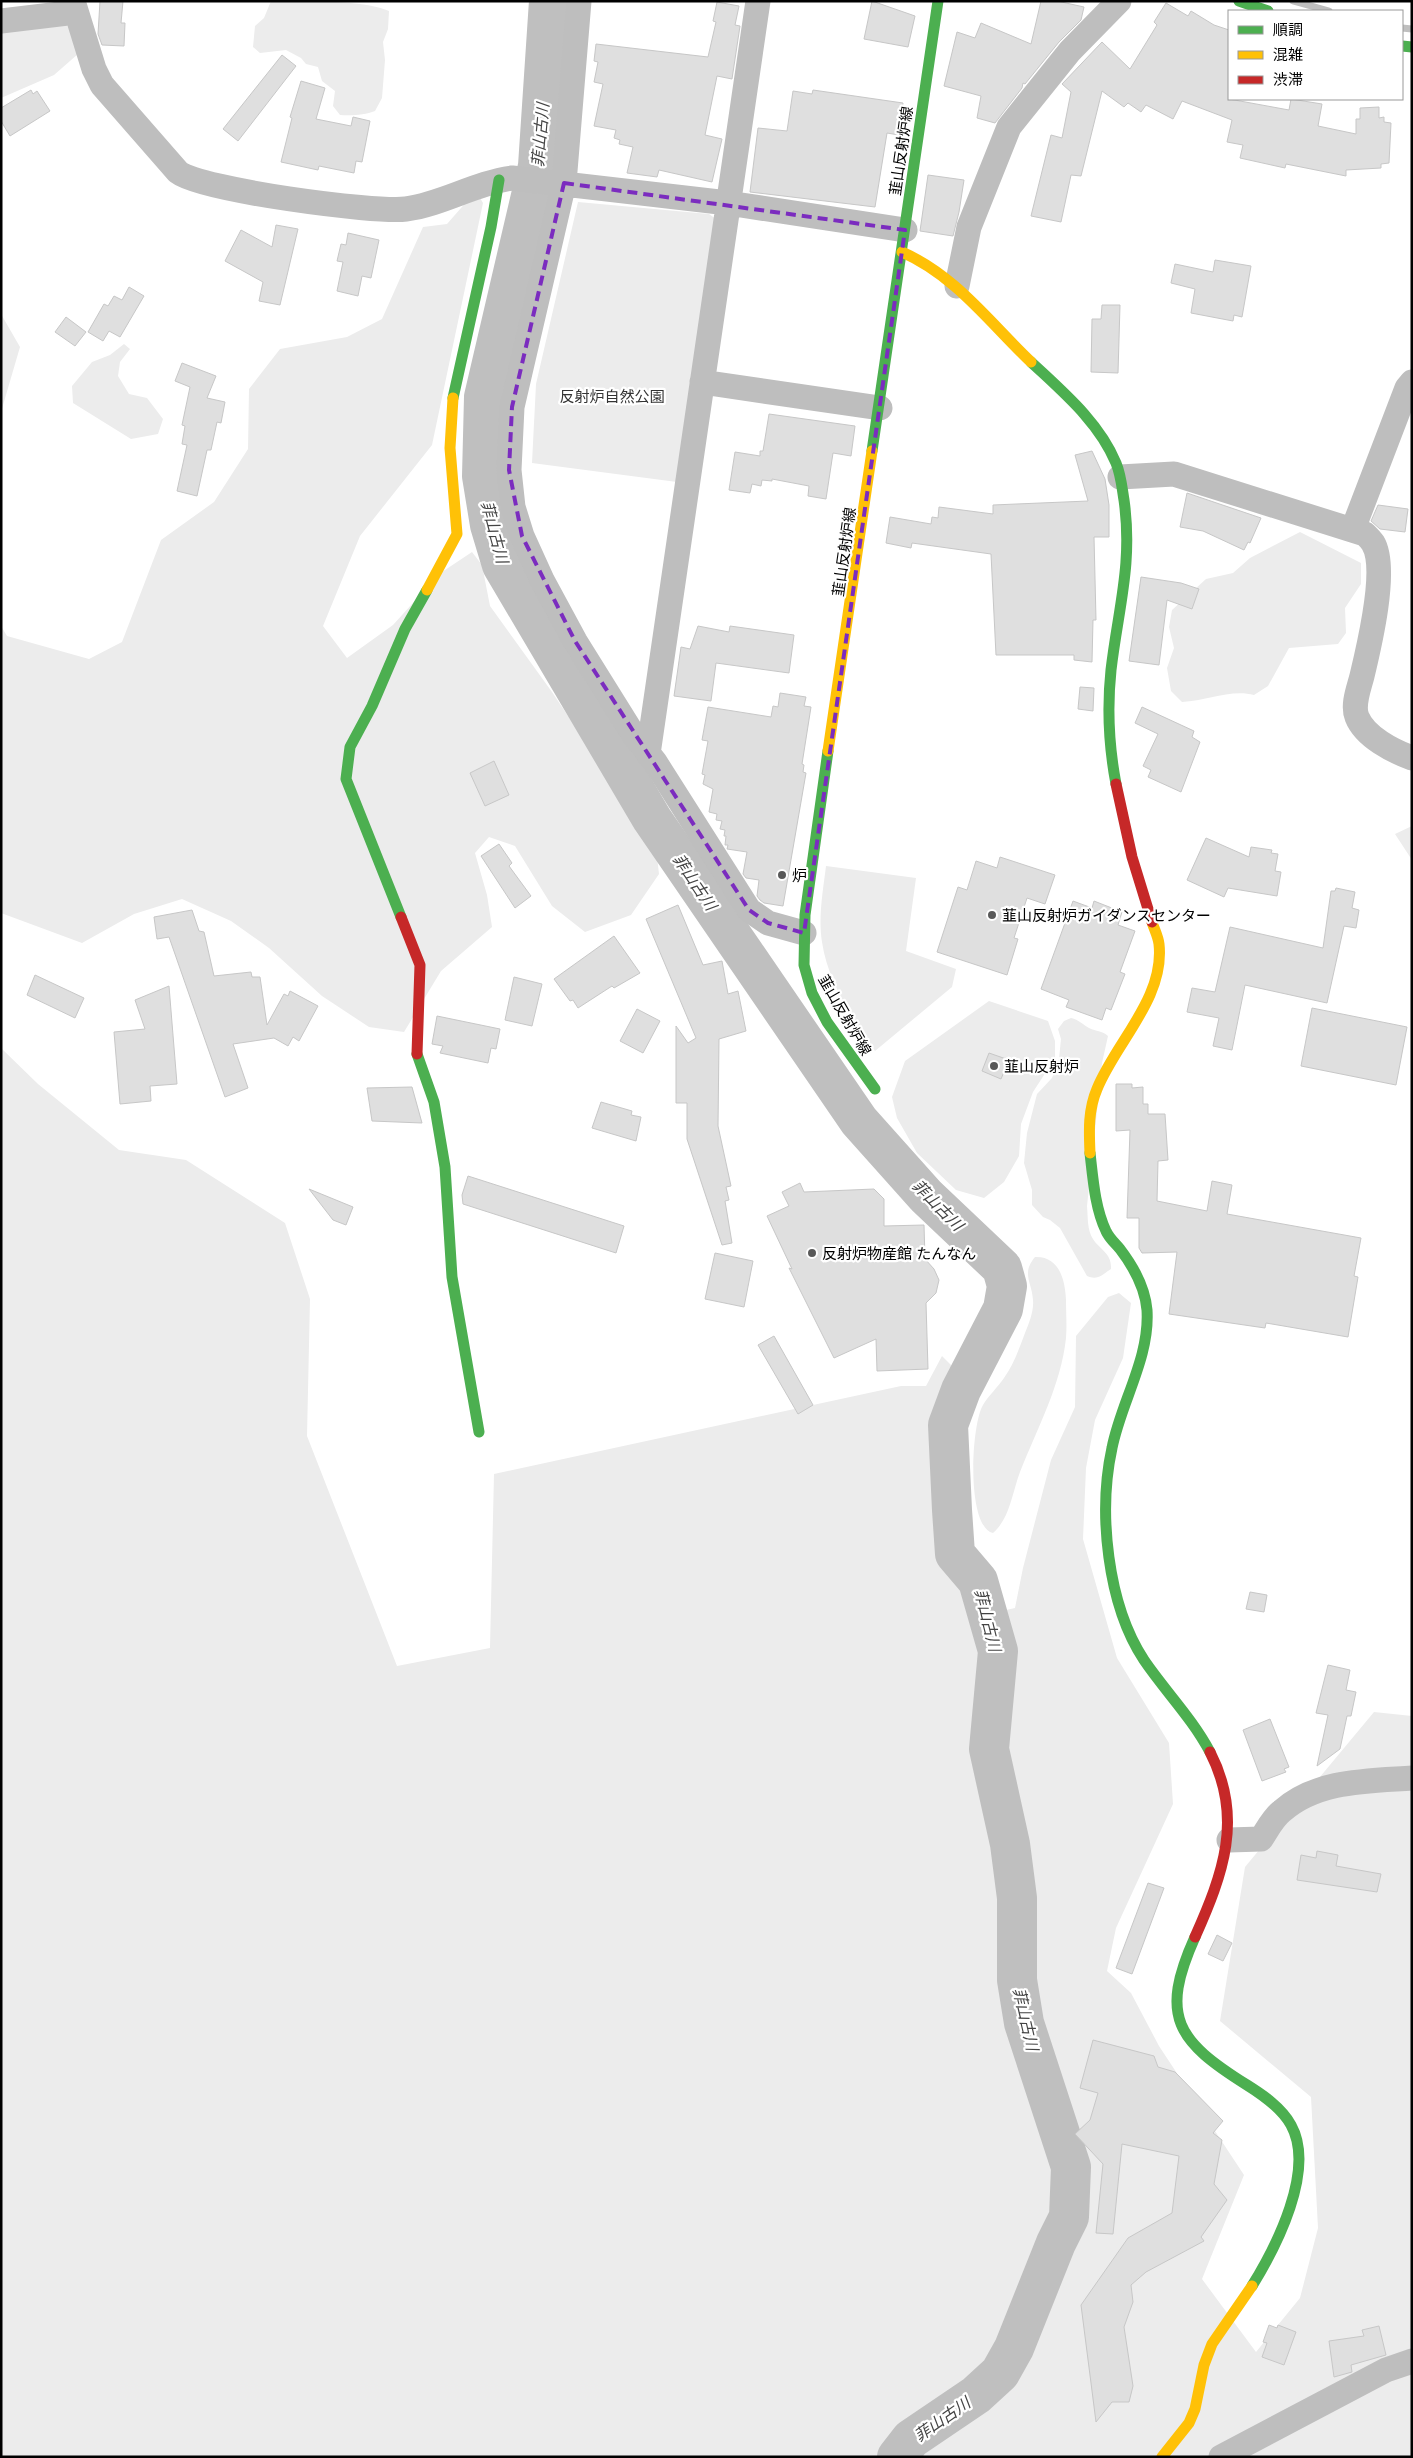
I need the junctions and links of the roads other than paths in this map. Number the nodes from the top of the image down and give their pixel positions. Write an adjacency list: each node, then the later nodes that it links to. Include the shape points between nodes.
1 (579, 1): 10 (street)
2 (758, 1): 11 (street)
3 (938, 1): 12 (street, 韮山反射炉線)
4 (1119, 1): 13 (street, via 1070,51 1009,127 969,227)
5 (1240, 1): 7 (street)
6 (75, 7): 8 (street); 9 (street, via 102,85 178,172 194,180 245,192 389,210 438,202)
7 (1265, 10)
8 (1, 21)
9 (505, 179): 10 (street); 23 (street, via 491,227 451,406 450,448 458,534 405,629 372,706 350,747 346,779 420,965 416,1053 436,1111 445,1167 452,1277)
10 (560, 183): 11 (street); 19 (street, via 512,406 510,470 513,507 522,536 571,632)
11 (728, 203): 12 (street); 14 (street)
12 (904, 241): 13 (street); 16 (street, 韮山反射炉線)
13 (957, 286): 17 (street, via 1093,423 1106,441)
14 (702, 382): 16 (street); 19 (street)
15 (1412, 382): 18 (street)
16 (880, 408): 21 (street, 韮山反射炉線)
17 (1120, 477): 18 (street, via 1174,474); 25 (street, via 1128,547 1110,683 1112,763 1129,854 1159,943 1160,955 1156,980 1106,1072 1090,1114 1093,1177 1100,1214 1106,1232 1132,1266 1146,1302 1148,1321 1140,1366 1112,1446 1105,1478 1104,1512 1107,1544 1122,1611 1141,1655 1192,1722 1212,1755 1224,1784)
18 (1353, 529): 20 (street, via 1365,534 1374,544 1379,574 1368,648 1355,704 1357,717 1376,739)
19 (648, 754): 21 (street, via 749,910 768,923)
20 (1412, 758)
21 (804, 933): 22 (street, 韮山反射炉線, via 806,978 846,1051)
22 (875, 1089)
23 (479, 1432)
24 (1412, 1778): 25 (street, via 1347,1782 1313,1792 1281,1811 1260,1839)
25 (1228, 1840): 27 (street, via 1214,1893 1186,1959 1177,1988 1175,2010 1181,2029 1199,2051 1268,2101 1291,2124 1298,2143 1300,2169 1266,2262 1207,2354 1194,2410 1186,2429)
26 (1412, 2361): 28 (street, via 1386,2370)
27 (1162, 2457)
28 (1221, 2457)

